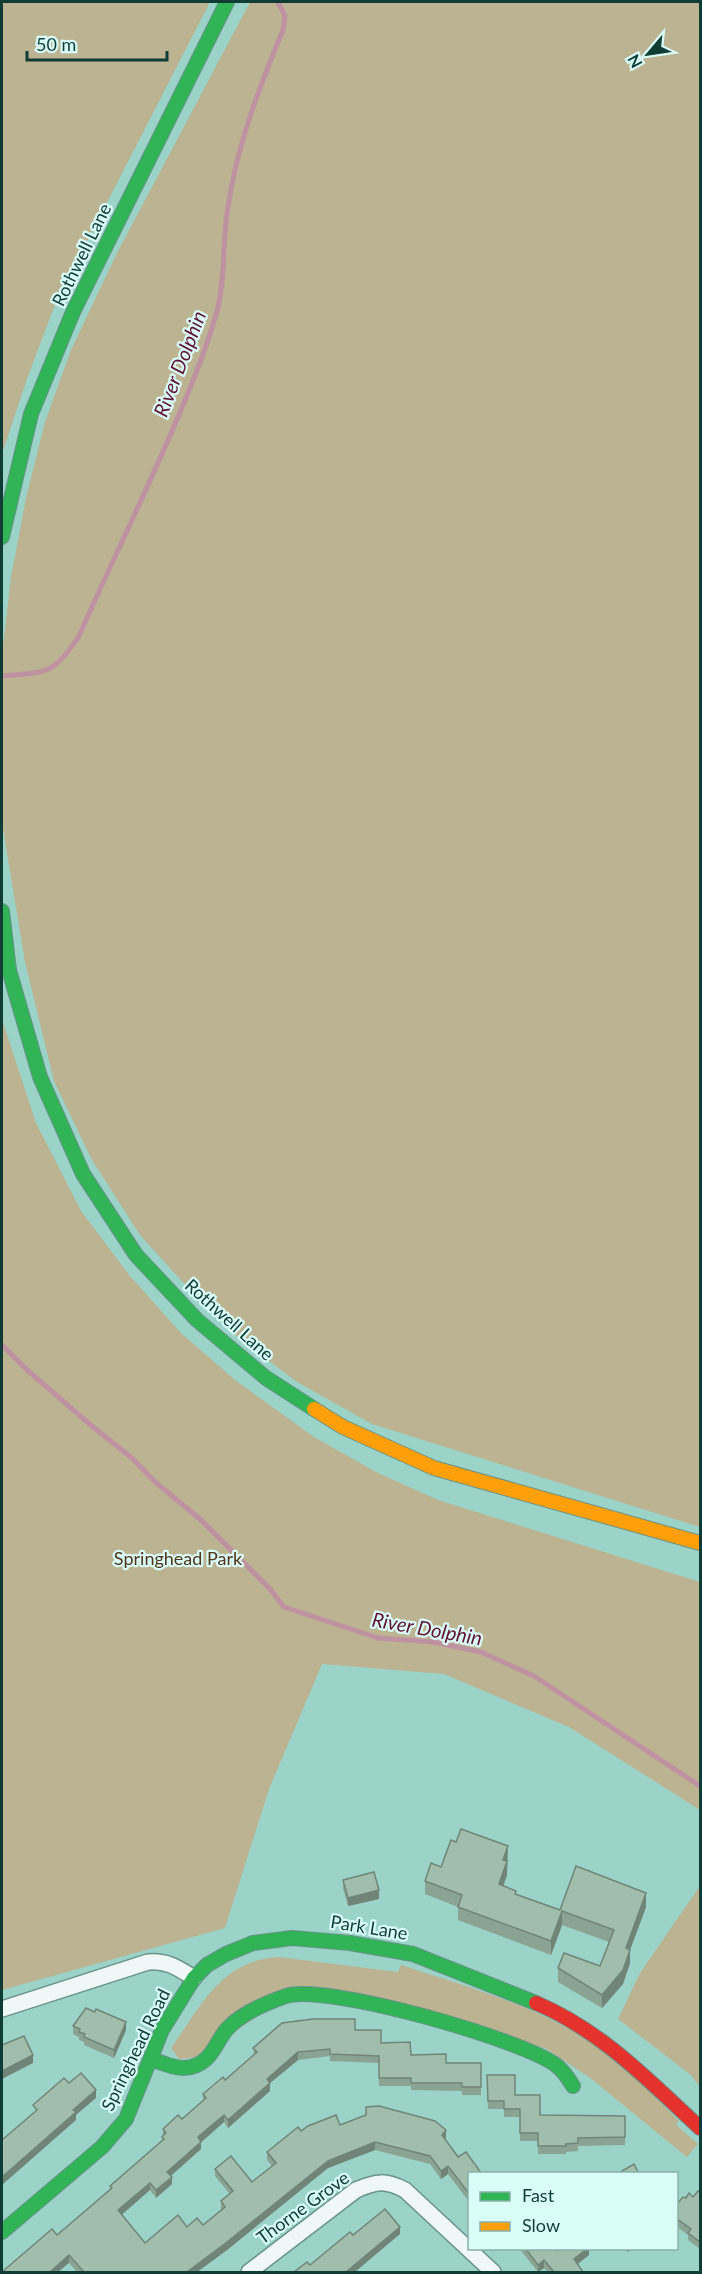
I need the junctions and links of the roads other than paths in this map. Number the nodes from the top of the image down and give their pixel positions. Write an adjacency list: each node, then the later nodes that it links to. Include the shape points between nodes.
1 (227, 2): 2 (main road, Rothwell Lane, via 73,312 31,414)
2 (2, 537)
3 (2, 911): 4 (main road, Rothwell Lane, via 9,970 40,1077 83,1174 136,1255 197,1320 267,1378 354,1432 434,1468)
4 (700, 1543)
5 (194, 1978): 6 (street, via 172,1965 148,1962); 7 (main road, Springhead Road, via 162,2030); 9 (main road, Park Lane, via 226,1954 253,1943 292,1938 413,1954 560,2013 615,2049)
6 (2, 2009)
7 (151, 2059): 8 (main road, via 180,2069 190,2068 206,2058 228,2028 250,2011 288,1995 316,1993 473,2030 541,2056 556,2065); 10 (main road, Springhead Road, via 126,2119 102,2147)
8 (573, 2086)
9 (700, 2128)
10 (2, 2232)
11 (468, 2249): 13 (street, Thorne Grove, via 405,2190 390,2183 374,2183 356,2190)
12 (469, 2250): 14 (street, Thorne Grove)
13 (249, 2272)
14 (493, 2272)

